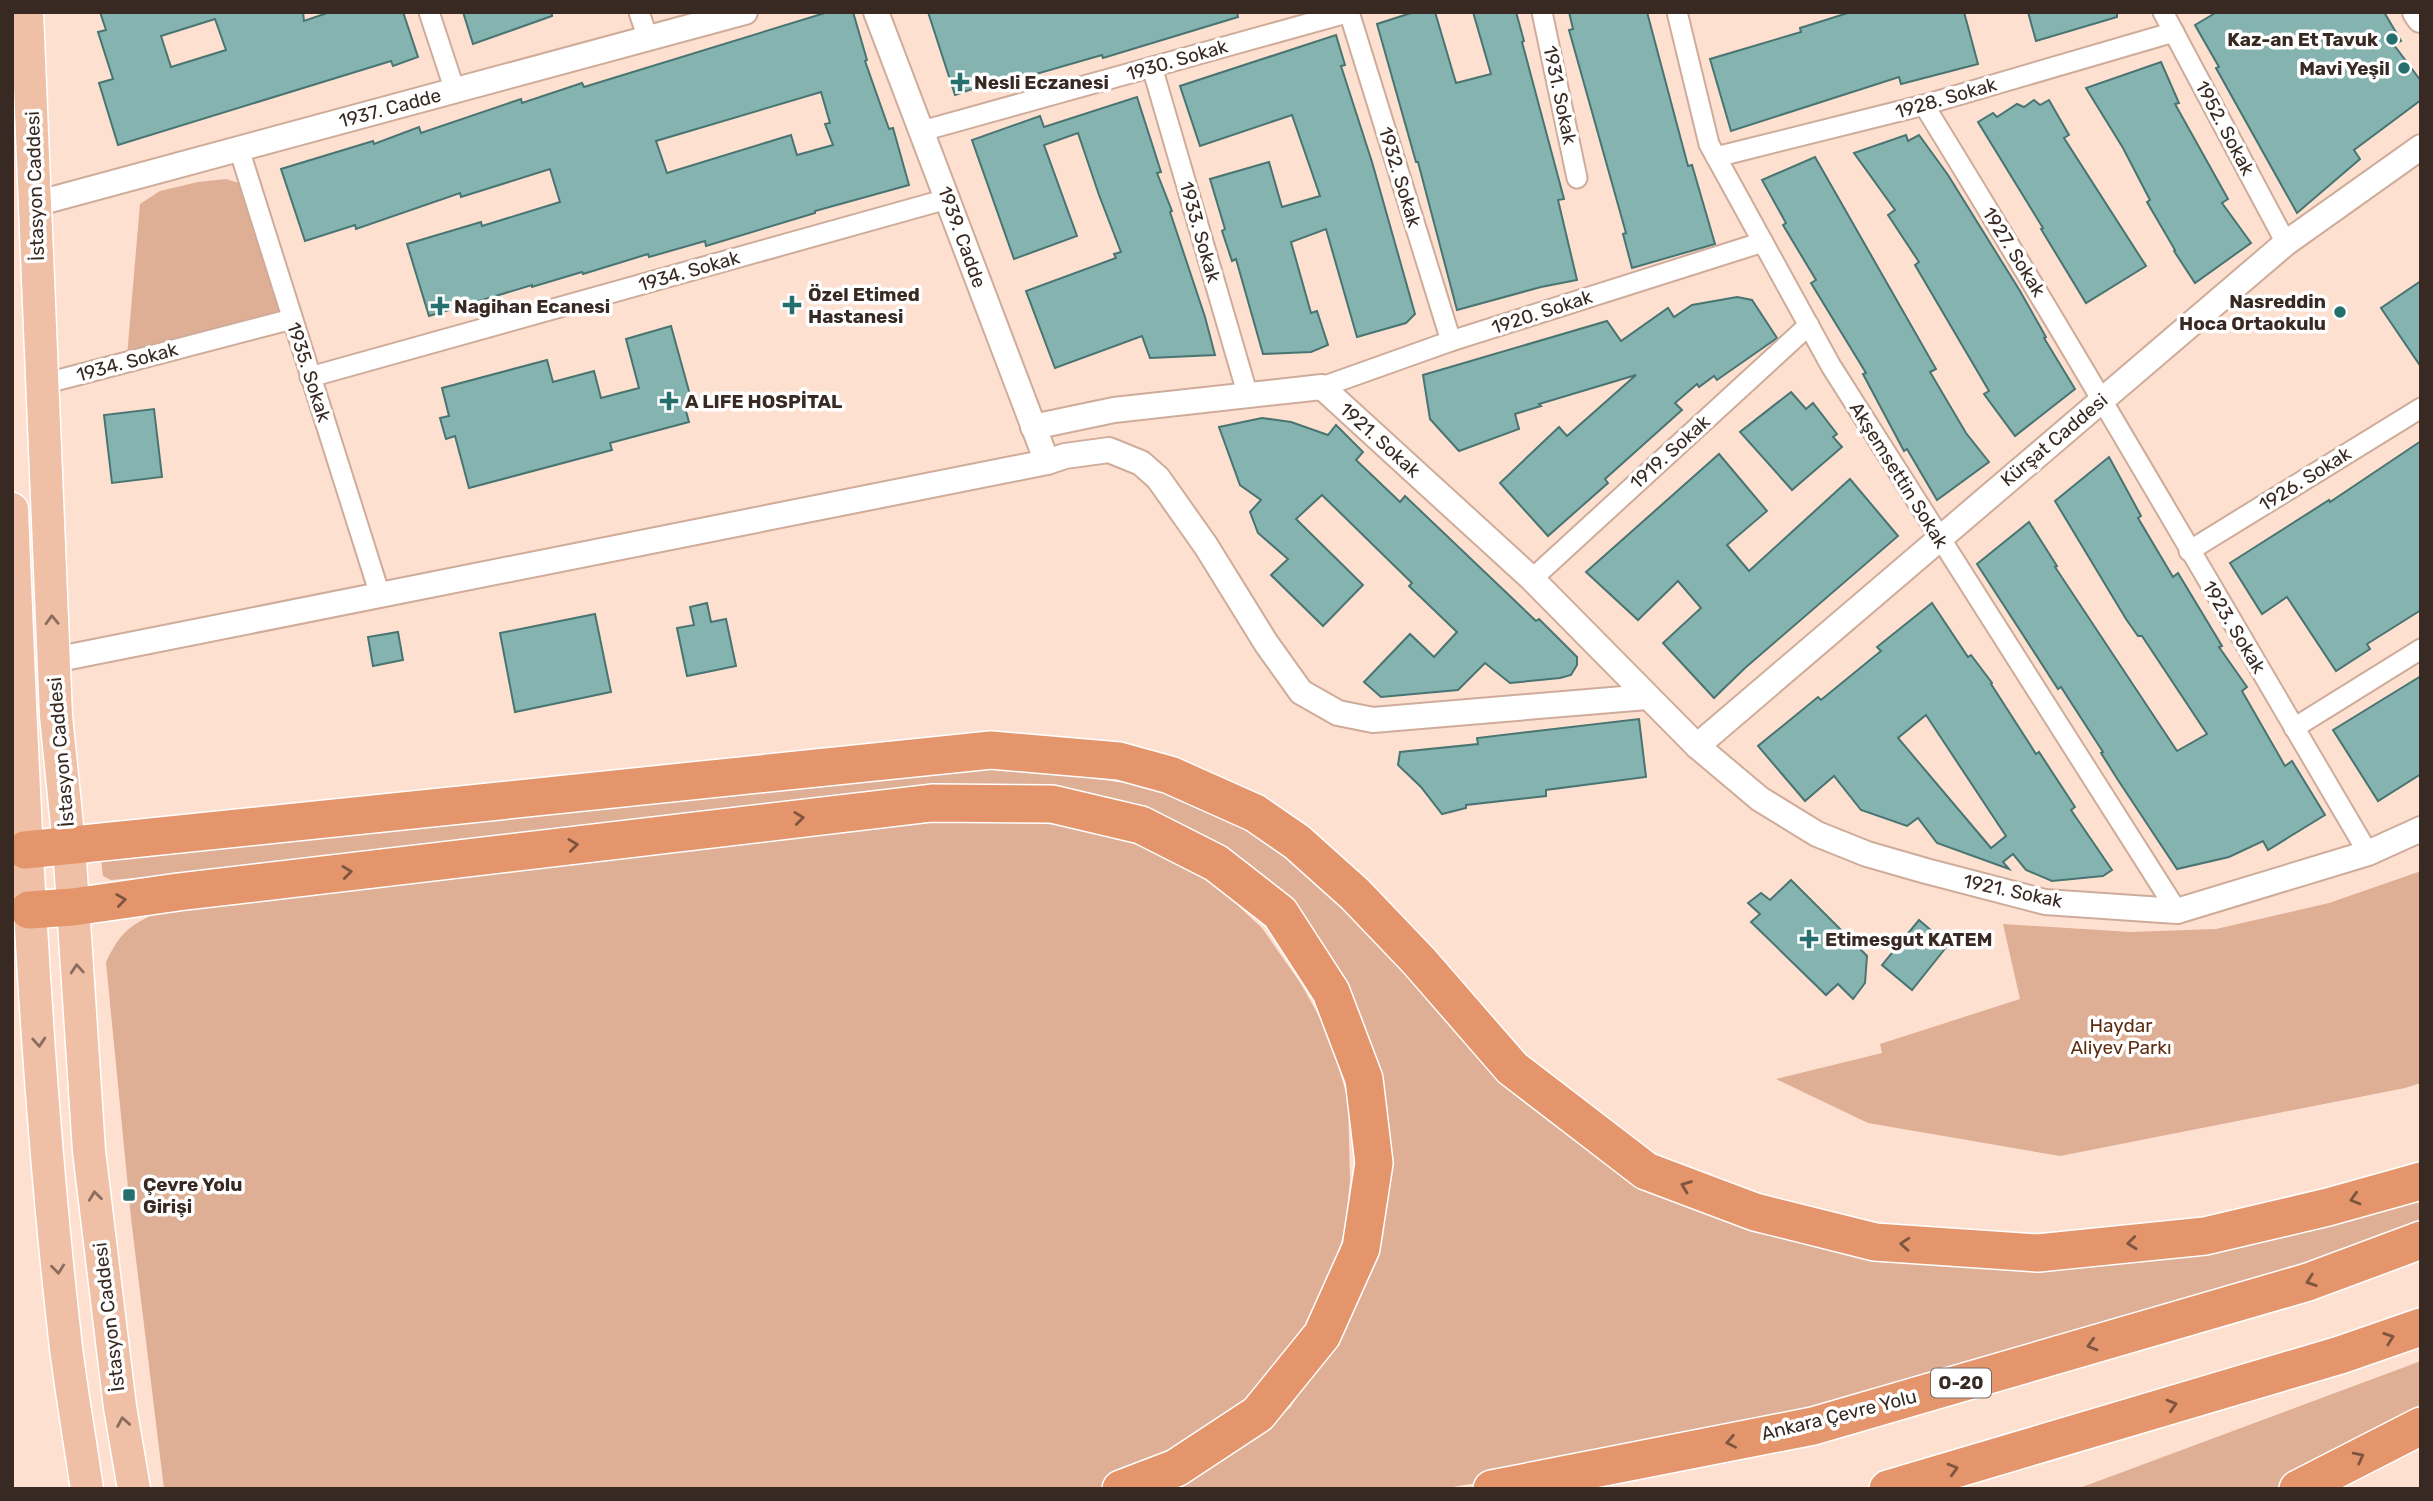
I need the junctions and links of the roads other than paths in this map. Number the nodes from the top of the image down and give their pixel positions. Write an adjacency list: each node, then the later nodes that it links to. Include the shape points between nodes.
1 (27, 12): 23 (main road, İstasyon Caddesi)
2 (429, 12): 15 (street)
3 (639, 12): 13 (street)
4 (745, 12): 13 (street, 1937. Cadde)
5 (876, 12): 17 (street, 1939. Cadde)
6 (1349, 12): 14 (street, 1930. Sokak); 28 (street, 1932. Sokak)
7 (1542, 12): 21 (street, 1931. Sokak)
8 (1678, 12): 20 (street, Akşemsettin Sokak)
9 (2163, 12): 12 (street, 1952. Sokak)
10 (2417, 12): 11 (main road)
11 (2421, 18)
12 (2174, 32): 16 (street, 1928. Sokak); 25 (street, 1952. Sokak)
13 (648, 38): 15 (street, 1937. Cadde)
14 (1152, 67): 17 (street, 1930. Sokak); 32 (street, 1933. Sokak)
15 (455, 91): 19 (street, 1937. Cadde)
16 (1924, 105): 20 (street, 1928. Sokak); 33 (street, 1927. Sokak)
17 (922, 131): 22 (street, 1939. Cadde)
18 (2421, 147): 25 (street, Kürşat Caddesi)
19 (239, 149): 23 (street, 1937. Cadde); 26 (street, 1935. Sokak)
20 (1716, 157): 24 (street, Akşemsettin Sokak)
21 (1577, 178)
22 (947, 199): 29 (street, 1934. Sokak); 35 (street, 1939. Cadde)
23 (35, 204): 30 (main road, İstasyon Caddesi)
24 (1763, 242): 27 (street, Akşemsettin Sokak); 28 (street, 1920. Sokak)
25 (2286, 243): 33 (street, Kürşat Caddesi)
26 (292, 319): 29 (street, 1935. Sokak); 30 (street, 1934. Sokak)
27 (1809, 325): 38 (street, Akşemsettin Sokak); 40 (street, 1919. Sokak)
28 (1451, 341): 31 (street, 1920. Sokak)
29 (310, 377): 41 (street, 1935. Sokak)
30 (43, 384): 43 (main road, İstasyon Caddesi, one-way to 30)
31 (1322, 387): 32 (street, 1921. Sokak); 40 (street, 1921. Sokak)
32 (1248, 396): 35 (street, 1921. Sokak, via 1114,410)
33 (2101, 400): 38 (street, Kürşat Caddesi); 39 (street, 1923. Sokak)
34 (2421, 408): 39 (street, 1926. Sokak)
35 (1033, 427): 36 (street, 1939. Cadde)
36 (1047, 462): 41 (street); 44 (street, via 1109,450 1141,463 1158,478 1206,546 1301,692 1338,713 1373,720)
37 (12, 509): 49 (main road, İstasyon Caddesi)
38 (1939, 538): 46 (street, Kürşat Caddesi); 53 (street, Akşemsettin Sokak)
39 (2189, 551): 45 (street, 1923. Sokak)
40 (1532, 579): 44 (street, 1921. Sokak)
41 (380, 596): 43 (street)
42 (2421, 649): 45 (street)
43 (54, 660): 48 (main road, İstasyon Caddesi)
44 (1647, 697): 46 (street, 1921. Sokak)
45 (2294, 728): 50 (street, 1923. Sokak)
46 (1697, 746): 53 (street, 1921. Sokak, via 1760,799 1817,834 1867,853 2045,902)
47 (2421, 829): 50 (street, 1921. Sokak)
48 (69, 845): 49 (highway); 51 (main road, İstasyon Caddesi); 54 (highway, one-way to 48, via 2205,1236 2038,1252 1875,1242 1755,1212 1646,1171 1512,1068 1419,961 1297,842 1255,813 1170,775 1119,761 991,751)
49 (25, 850): 52 (main road, İstasyon Caddesi)
50 (2368, 853): 53 (street, 1921. Sokak)
51 (73, 907): 52 (highway); 59 (main road, İstasyon Caddesi, one-way to 51, via 89,1151); 60 (highway, one-way to 60, via 932,803 1052,804 1141,825 1216,863 1280,913 1331,992 1364,1079 1374,1163 1361,1248 1322,1335 1258,1414 1176,1468)
52 (29, 910): 58 (main road, İstasyon Caddesi, one-way to 58, via 65,1336)
53 (2177, 911)
54 (2421, 1181)
55 (2421, 1240): 61 (highway, Ankara Çevre Yolu / O-20, one-way to 61, via 2308,1282 1812,1426)
56 (2421, 1327): 62 (highway, one-way to 56)
57 (2421, 1426): 63 (highway, one-way to 57)
58 (87, 1489)
59 (134, 1489)
60 (1121, 1489)
61 (1492, 1489)
62 (1888, 1489)
63 (2298, 1489)

